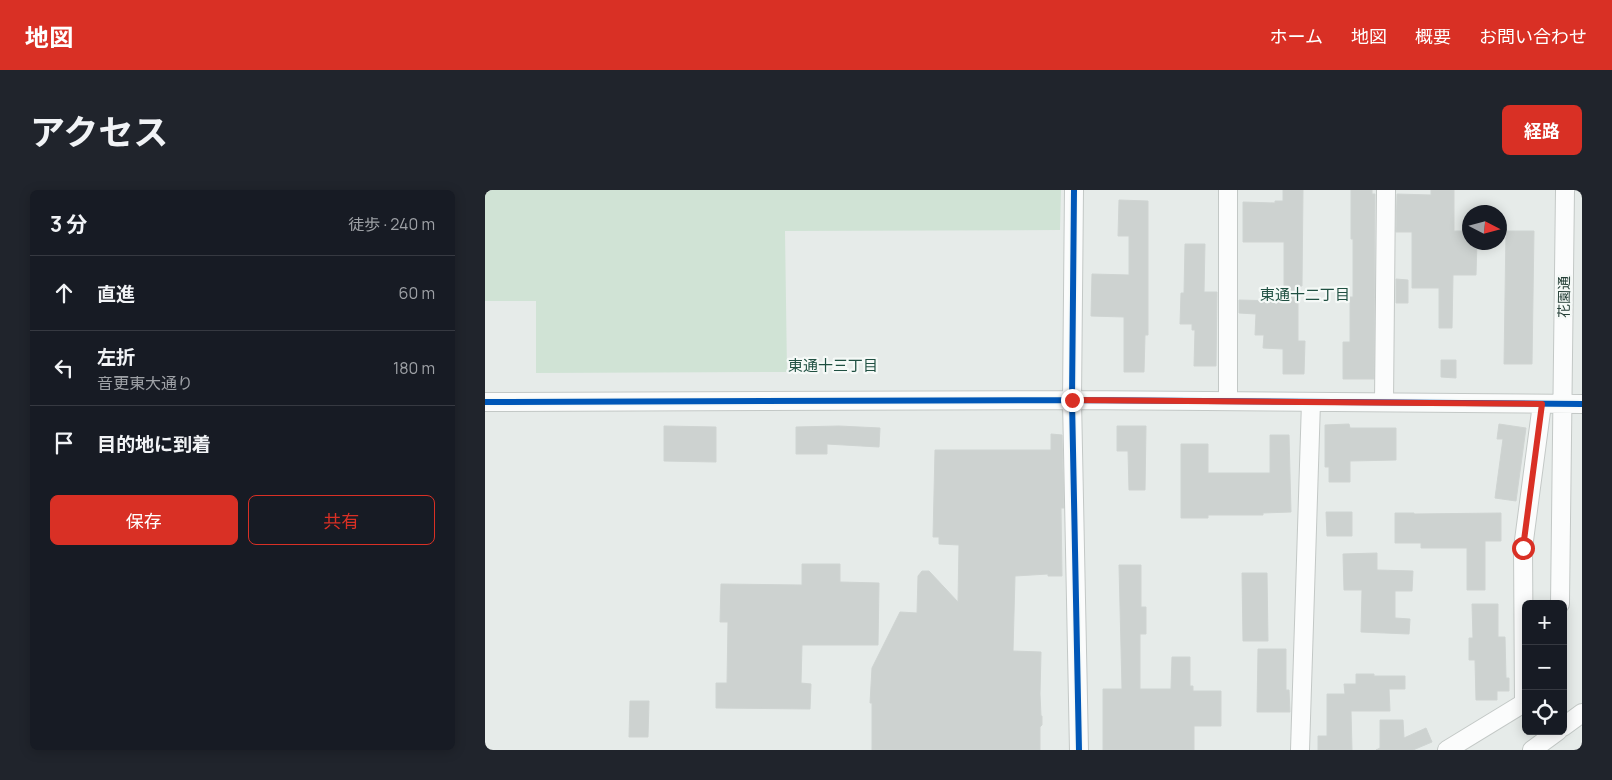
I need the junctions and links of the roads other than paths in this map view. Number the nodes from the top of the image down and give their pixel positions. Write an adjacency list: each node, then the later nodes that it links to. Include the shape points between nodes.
1 (1074, 190): 5 (street)
2 (1229, 190): 6 (street)
3 (1386, 190): 9 (street)
4 (1565, 190): 11 (street, 花園通)
5 (1072, 400): 6 (street); 7 (street); 17 (street)
6 (1228, 401): 8 (street)
7 (485, 402)
8 (1311, 402): 9 (street); 18 (street)
9 (1384, 402): 10 (street)
10 (1542, 404): 11 (street); 19 (street, via 1523,548 1524,703)
11 (1563, 404): 12 (street); 13 (street, 花園通)
12 (1582, 404)
13 (1560, 600)
14 (1582, 713): 15 (street)
15 (1567, 724)
16 (1559, 739): 20 (street)
17 (1079, 750)
18 (1300, 750)
19 (1447, 750)
20 (1531, 750)

